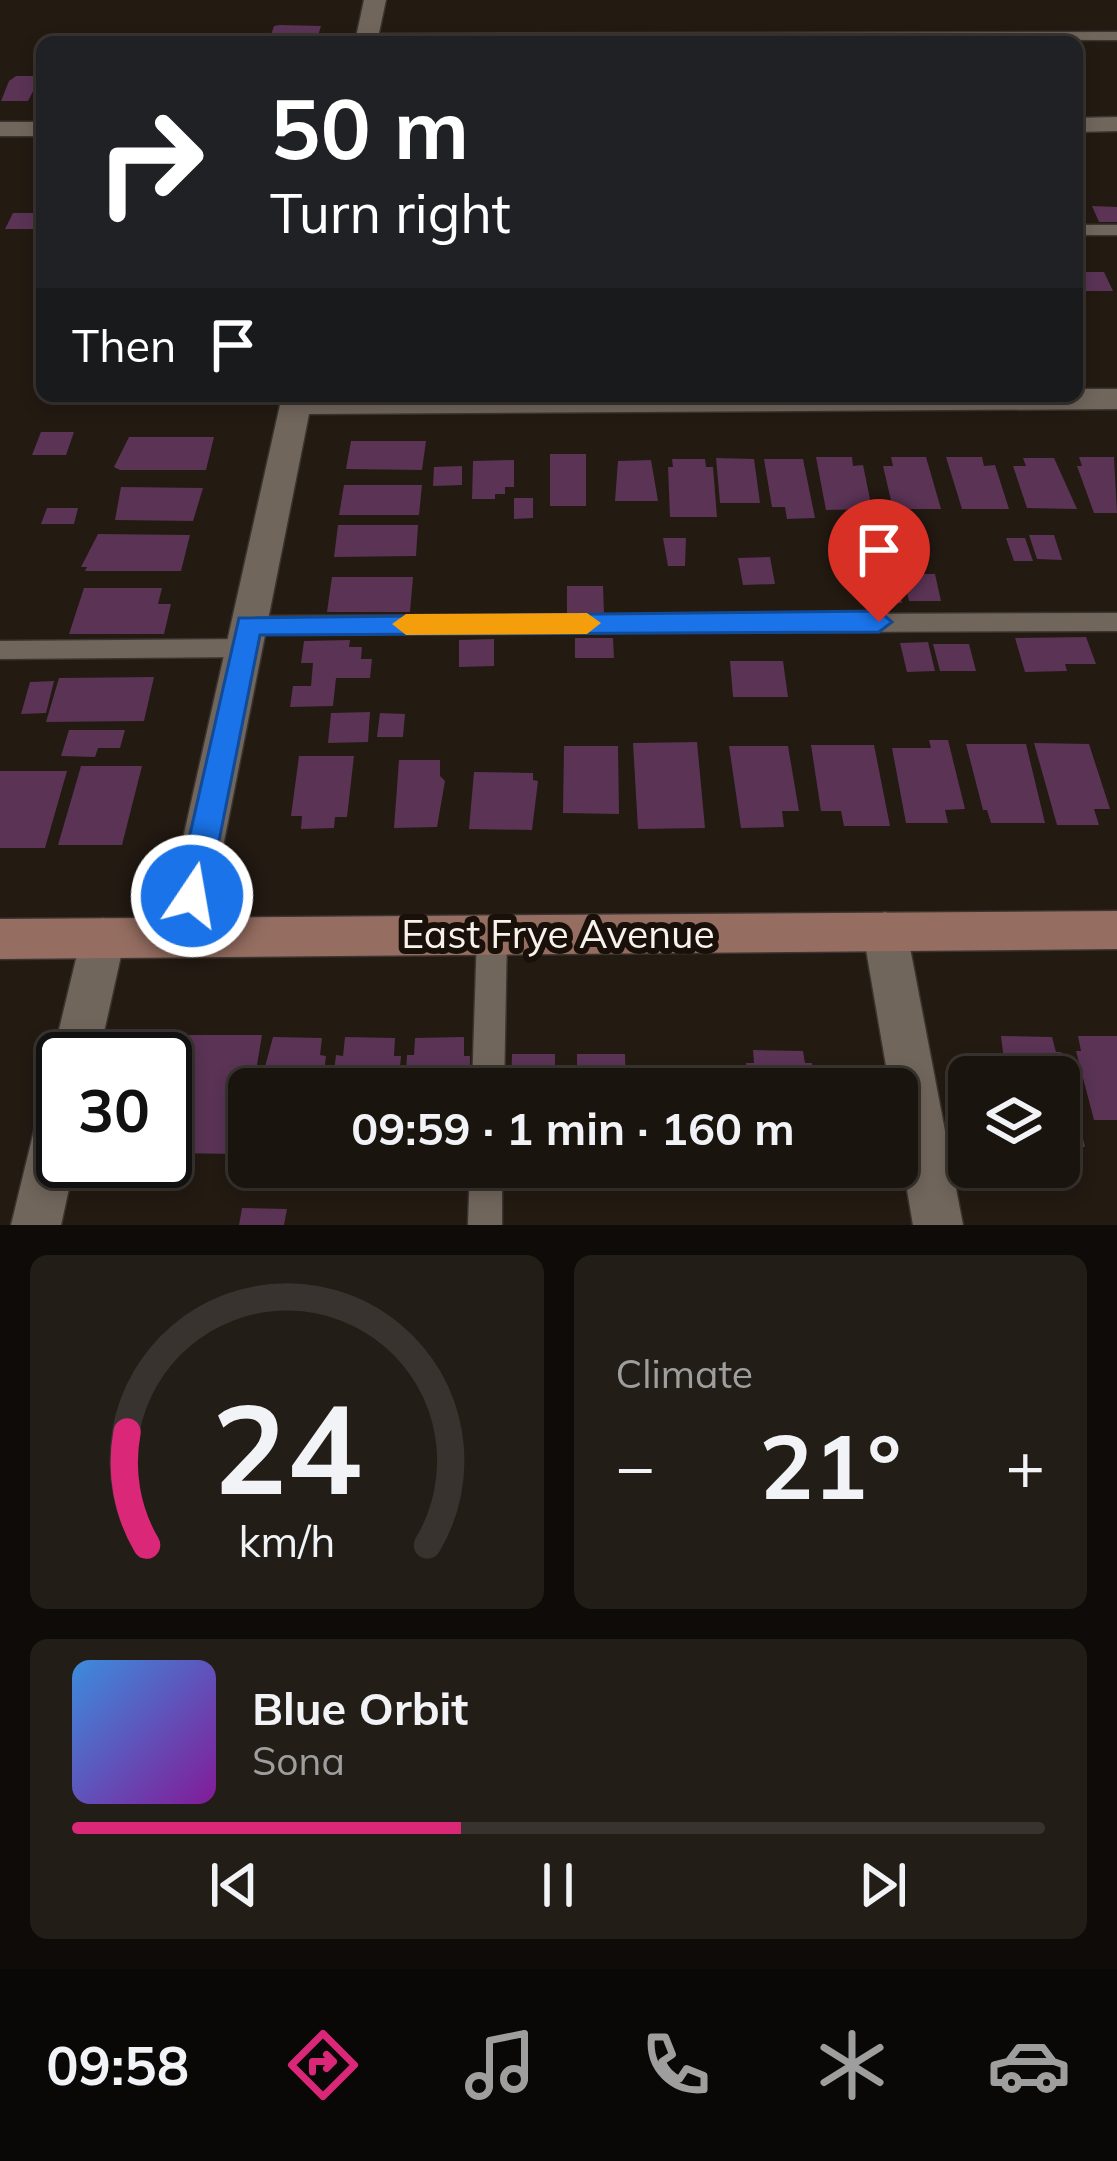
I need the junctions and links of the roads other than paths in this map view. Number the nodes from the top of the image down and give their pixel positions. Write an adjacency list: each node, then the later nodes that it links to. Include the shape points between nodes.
1 (375, 0): 2 (street)
2 (367, 36)
3 (1083, 36): 4 (lane)
4 (1117, 36)
5 (1083, 124): 6 (street)
6 (1117, 124)
7 (0, 129): 8 (street)
8 (36, 129)
9 (1083, 230): 10 (lane)
10 (1117, 230)
11 (1083, 399): 12 (street)
12 (1117, 399)
13 (296, 402): 15 (street)
14 (1117, 622): 15 (lane)
15 (246, 637): 16 (lane); 20 (street)
16 (0, 650)
17 (1117, 930): 18 (street, East Frye Avenue)
18 (885, 932): 19 (street, East Frye Avenue); 29 (street)
19 (492, 934): 20 (street, East Frye Avenue); 24 (lane)
20 (183, 937): 21 (street, East Frye Avenue)
21 (103, 938): 22 (street, East Frye Avenue); 23 (street)
22 (0, 939)
23 (81, 1032)
24 (489, 1068)
25 (45, 1188): 27 (street)
26 (486, 1188): 28 (lane)
27 (36, 1225)
28 (485, 1225)
29 (938, 1225)

